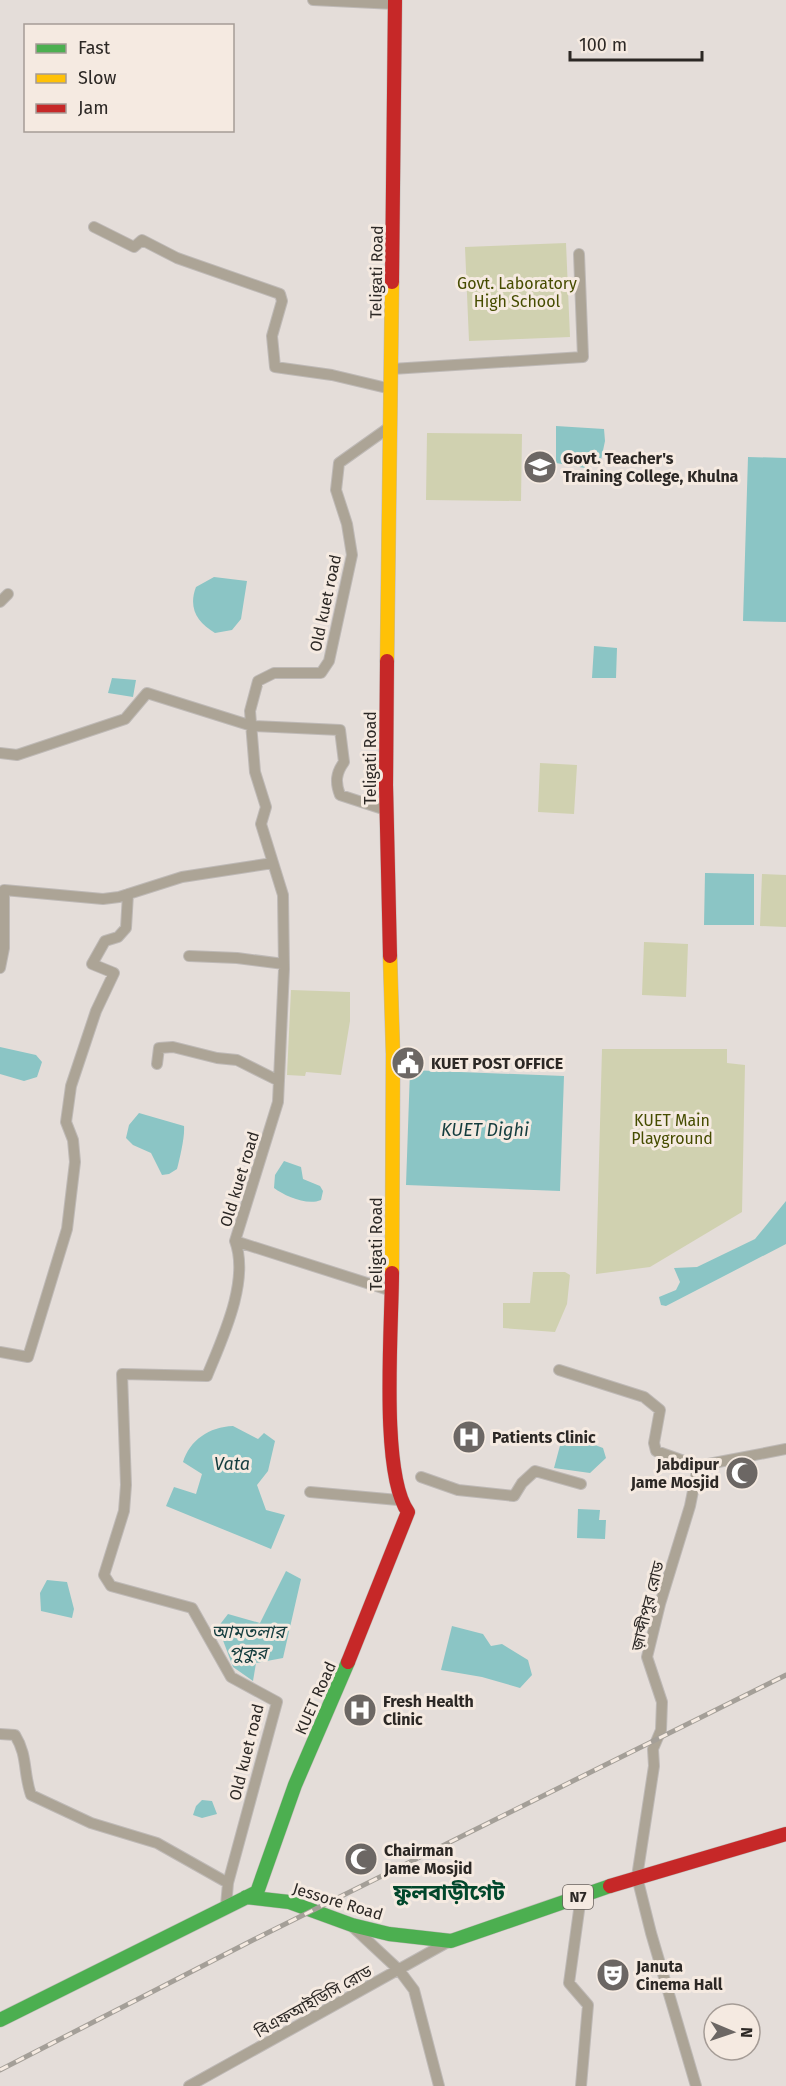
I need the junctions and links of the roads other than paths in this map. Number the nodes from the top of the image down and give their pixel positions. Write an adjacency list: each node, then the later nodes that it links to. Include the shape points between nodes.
1 (313, 0): 2 (street)
2 (395, 2): 5 (main road, Teligati Road)
3 (94, 227): 6 (street, via 134,247 142,240 177,258 280,294 282,301 272,336 275,368 332,375)
4 (579, 254): 5 (street, via 583,357)
5 (392, 369): 6 (main road, Teligati Road)
6 (391, 389): 7 (main road, Teligati Road)
7 (391, 426): 8 (street, Old kuet road, via 339,464 336,489 352,555 329,661 321,673 274,673 258,681 250,711); 10 (main road, Teligati Road)
8 (252, 726): 9 (street, via 147,693 125,719 16,755); 10 (street, via 340,730 344,762 336,784 340,795); 11 (street, Old kuet road, via 255,772 266,807 261,824)
9 (0, 753)
10 (386, 810): 19 (main road, Teligati Road, via 393,1054)
11 (273, 862): 12 (street, via 182,877); 14 (street, Old kuet road, via 283,895)
12 (128, 894): 15 (street, via 104,899 4,890); 20 (street, via 126,928 118,937 105,941 92,964 114,973 96,1011 72,1086 66,1122 75,1162 68,1229 28,1357)
13 (189, 956): 14 (street, via 237,957)
14 (284, 964): 17 (street, Old kuet road)
15 (0, 968)
16 (158, 1064): 17 (street, via 159,1048 173,1047 237,1060)
17 (279, 1081): 18 (street, Old kuet road, via 278,1102)
18 (235, 1241): 19 (street); 31 (street, Old kuet road, via 239,1251 235,1306 207,1376 122,1374 124,1510 104,1575 111,1586 192,1608 231,1677 277,1702)
19 (392, 1291): 27 (main road, Teligati Road, via 391,1452)
20 (0, 1352)
21 (559, 1370): 23 (street, via 644,1397 660,1410 656,1451)
22 (786, 1449): 23 (street)
23 (698, 1466): 30 (street, জ়াব্দীপুর রোড, via 647,1657 662,1702 663,1718 653,1749 654,1766)
24 (421, 1477): 25 (street, via 458,1490 514,1496 535,1471)
25 (581, 1484)
26 (310, 1492): 27 (street)
27 (398, 1500): 32 (main road, KUET Road, via 408,1512)
28 (0, 1734): 31 (street, via 15,1736 24,1749 31,1795 91,1823 157,1843)
29 (786, 1834): 30 (main road, Jessore Road / N7)
30 (637, 1877): 33 (main road, Jessore Road / N7); 42 (street)
31 (228, 1883): 34 (street, Old kuet road)
32 (252, 1896): 34 (main road, N7); 35 (main road, N7, via 298,1897)
33 (581, 1896): 36 (main road, Jessore Road / N7); 41 (street, via 569,1983 588,2005)
34 (226, 1906): 38 (main road, N7)
35 (349, 1921): 36 (main road, Jessore Road / N7, via 415,1938); 37 (street)
36 (451, 1941): 37 (street, বিএফআইডিসি রোড)
37 (399, 1970): 39 (street, বিএফআইডিসি রোড); 40 (street, via 414,1990)
38 (0, 2020)
39 (189, 2086)
40 (439, 2086)
41 (581, 2086)
42 (696, 2086)

